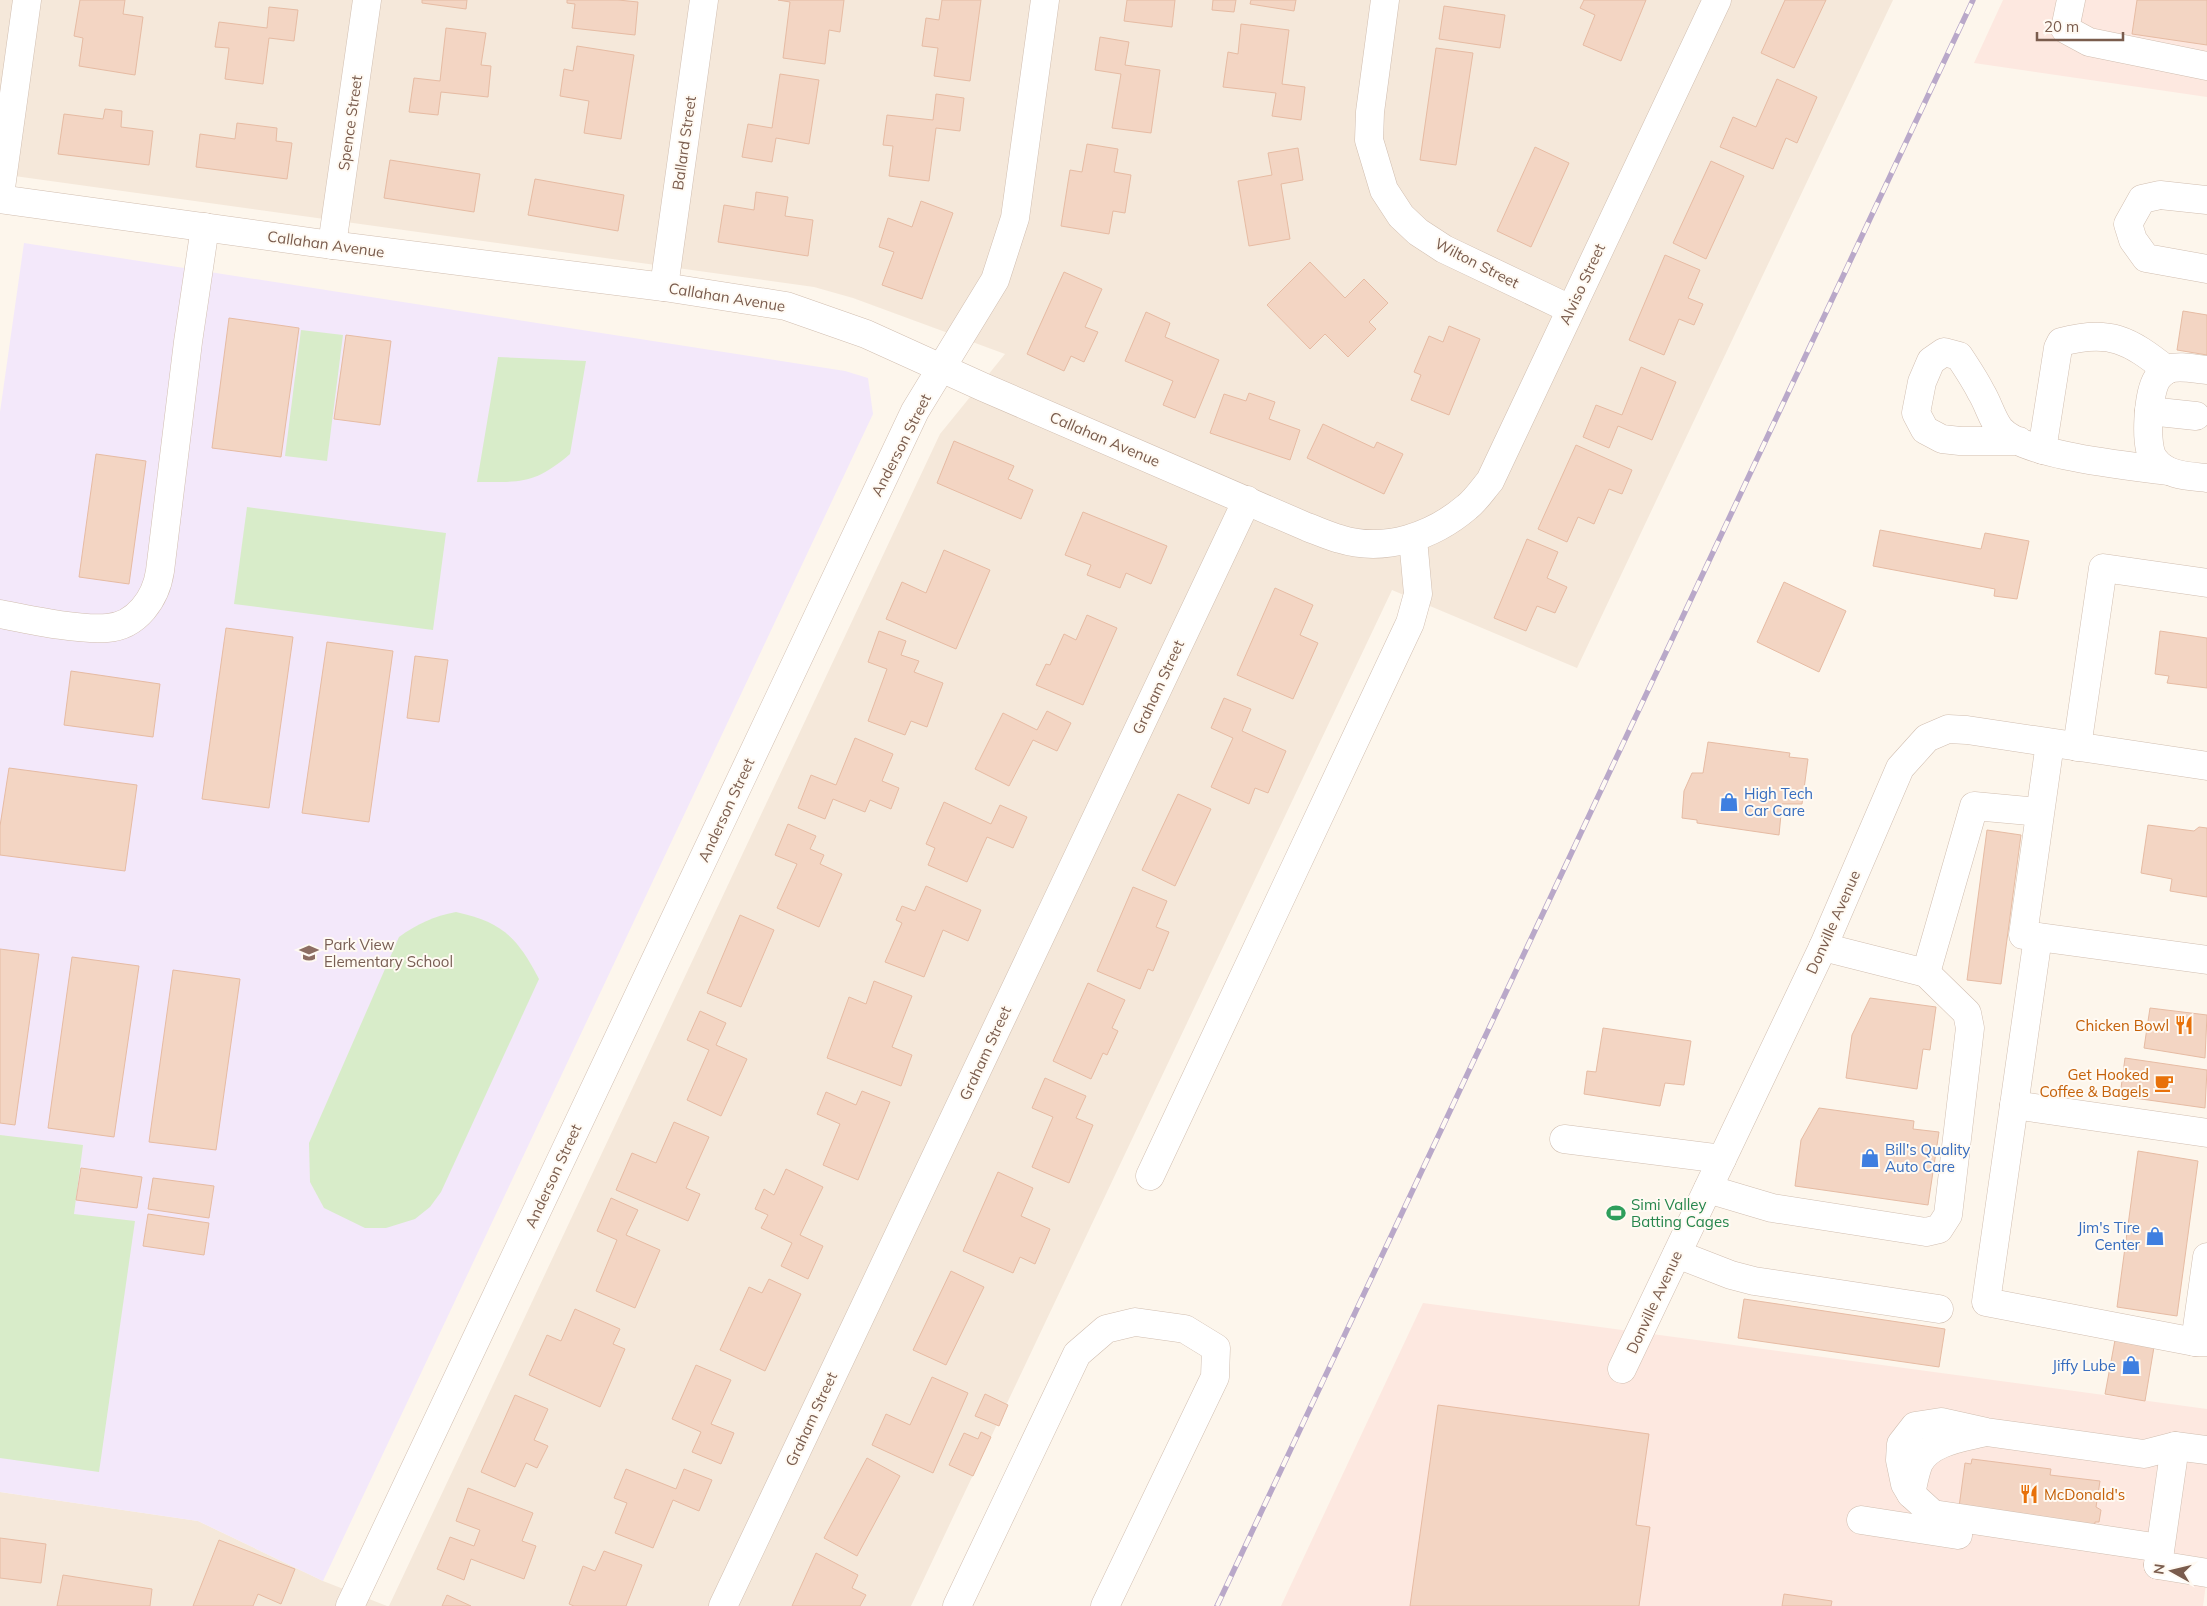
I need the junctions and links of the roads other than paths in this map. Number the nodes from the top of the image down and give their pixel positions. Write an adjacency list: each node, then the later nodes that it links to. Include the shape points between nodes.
1 (27, 0): 9 (street)
2 (367, 0): 13 (street, Spence Street)
3 (704, 0): 15 (street, Ballard Street)
4 (1045, 0): 17 (street, Anderson Street, via 1015,218 995,280)
5 (1385, 0): 16 (street, Wilton Street, via 1369,140 1384,190 1401,216 1444,249)
6 (1717, 0): 16 (street, Alviso Street)
7 (2071, 0): 8 (street, via 2065,28 2089,42)
8 (2207, 66)
9 (0, 195)
10 (0, 199): 12 (street, Callahan Avenue)
11 (2207, 200): 14 (street, via 2160,195 2142,199 2128,224 2133,240 2146,258)
12 (205, 228): 13 (street, Callahan Avenue); 27 (street, via 159,580 154,594 130,621 108,628)
13 (332, 245): 15 (street, Callahan Avenue)
14 (2207, 269)
15 (664, 287): 17 (street, Callahan Avenue, via 786,306 866,334)
16 (1570, 309): 25 (street, Alviso Street, via 1490,481 1469,506 1443,525)
17 (942, 368): 24 (street, Callahan Avenue); 52 (street, Anderson Street, via 911,420)
18 (2167, 370): 19 (street, via 2177,367); 20 (street, via 2156,380); 22 (street, via 2130,343 2104,337 2079,337 2061,342 2030,446 2086,459)
19 (2207, 370)
20 (2149, 411): 21 (street); 22 (street, via 2147,436 2153,458)
21 (2196, 416)
22 (2168, 471): 23 (street)
23 (2207, 478)
24 (1247, 500): 25 (street, Callahan Avenue, via 1341,540 1378,544); 53 (street, Graham Street)
25 (1413, 539): 40 (street, via 1418,594 1410,623)
26 (2207, 583): 29 (street, via 2103,568)
27 (0, 614)
28 (2050, 743): 29 (street, Donville Avenue); 31 (street); 33 (street, Donville Avenue, via 1948,729 1928,738 1900,768)
29 (2078, 747): 30 (street, Donville Avenue)
30 (2207, 766)
31 (2039, 812): 32 (street, via 2024,935); 35 (street, via 1974,806)
32 (2038, 937): 34 (street); 36 (street)
33 (1823, 946): 35 (street); 39 (street, Donville Avenue)
34 (2207, 960)
35 (1926, 973): 41 (street, via 1967,1013 1970,1028 1948,1215 1939,1229 1926,1232 1772,1208)
36 (2014, 1105): 37 (street); 45 (street, via 1986,1302)
37 (2207, 1133)
38 (1564, 1139): 39 (street)
39 (1722, 1159): 41 (street, Donville Avenue)
40 (1150, 1176)
41 (1708, 1189): 42 (street, Donville Avenue)
42 (1677, 1254): 44 (street, via 1754,1281); 46 (street, Donville Avenue)
43 (2207, 1257): 45 (street)
44 (1939, 1309)
45 (2201, 1342)
46 (1622, 1369)
47 (2175, 1446): 48 (street); 50 (street); 50 (street, via 2144,1454 1986,1432 1941,1422 1915,1426 1901,1444 1900,1460 1905,1484 1933,1514)
48 (2207, 1450)
49 (1860, 1520): 50 (street)
50 (2159, 1557): 51 (street)
51 (2207, 1573)
52 (350, 1606)
53 (723, 1606)
54 (957, 1606): 55 (street, via 1077,1354 1106,1329 1135,1322 1185,1329 1216,1348 1215,1377)
55 (1105, 1606)

